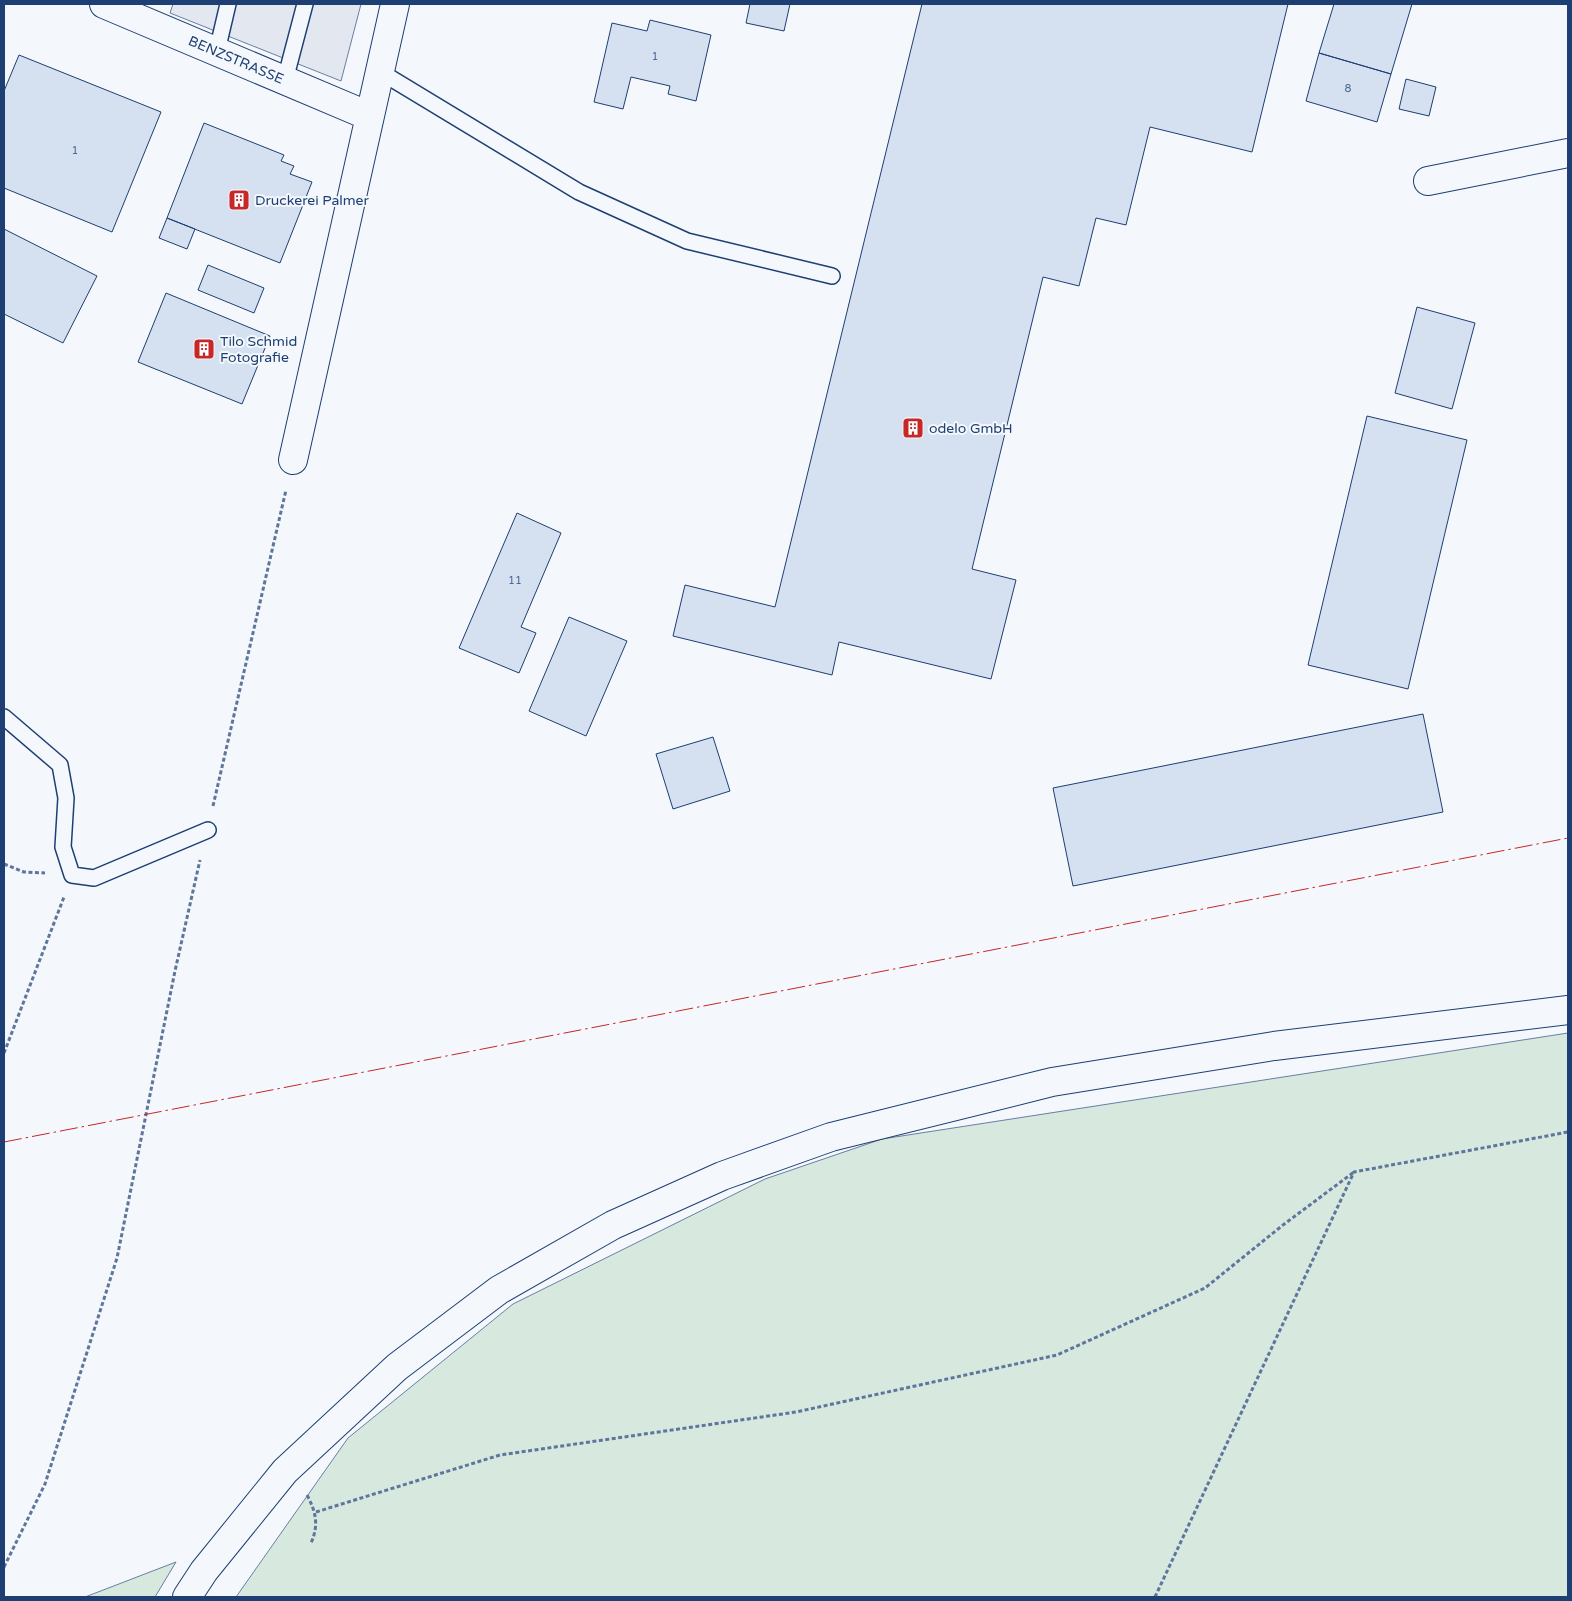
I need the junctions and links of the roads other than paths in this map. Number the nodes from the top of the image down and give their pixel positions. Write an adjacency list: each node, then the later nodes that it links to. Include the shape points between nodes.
1 (104, 4): 5 (street, BENZSTRASSE)
2 (228, 4): 5 (lane)
3 (305, 4): 7 (lane)
4 (395, 4): 6 (street)
5 (216, 51): 7 (street, BENZSTRASSE)
6 (379, 71): 8 (street); 11 (lane, via 579,192 669,233 687,241)
7 (285, 80): 8 (street, BENZSTRASSE)
8 (368, 116): 12 (street)
9 (1568, 153): 10 (street)
10 (1428, 181)
11 (832, 276)
12 (292, 460)
13 (4, 716): 14 (lane, via 60,765 66,798 64,847 72,875 94,878)
14 (208, 830)
15 (1568, 1010): 16 (street, via 1274,1046 1052,1082 831,1137 740,1169 614,1225 499,1290 397,1367 285,1471 204,1571)
16 (187, 1597)

